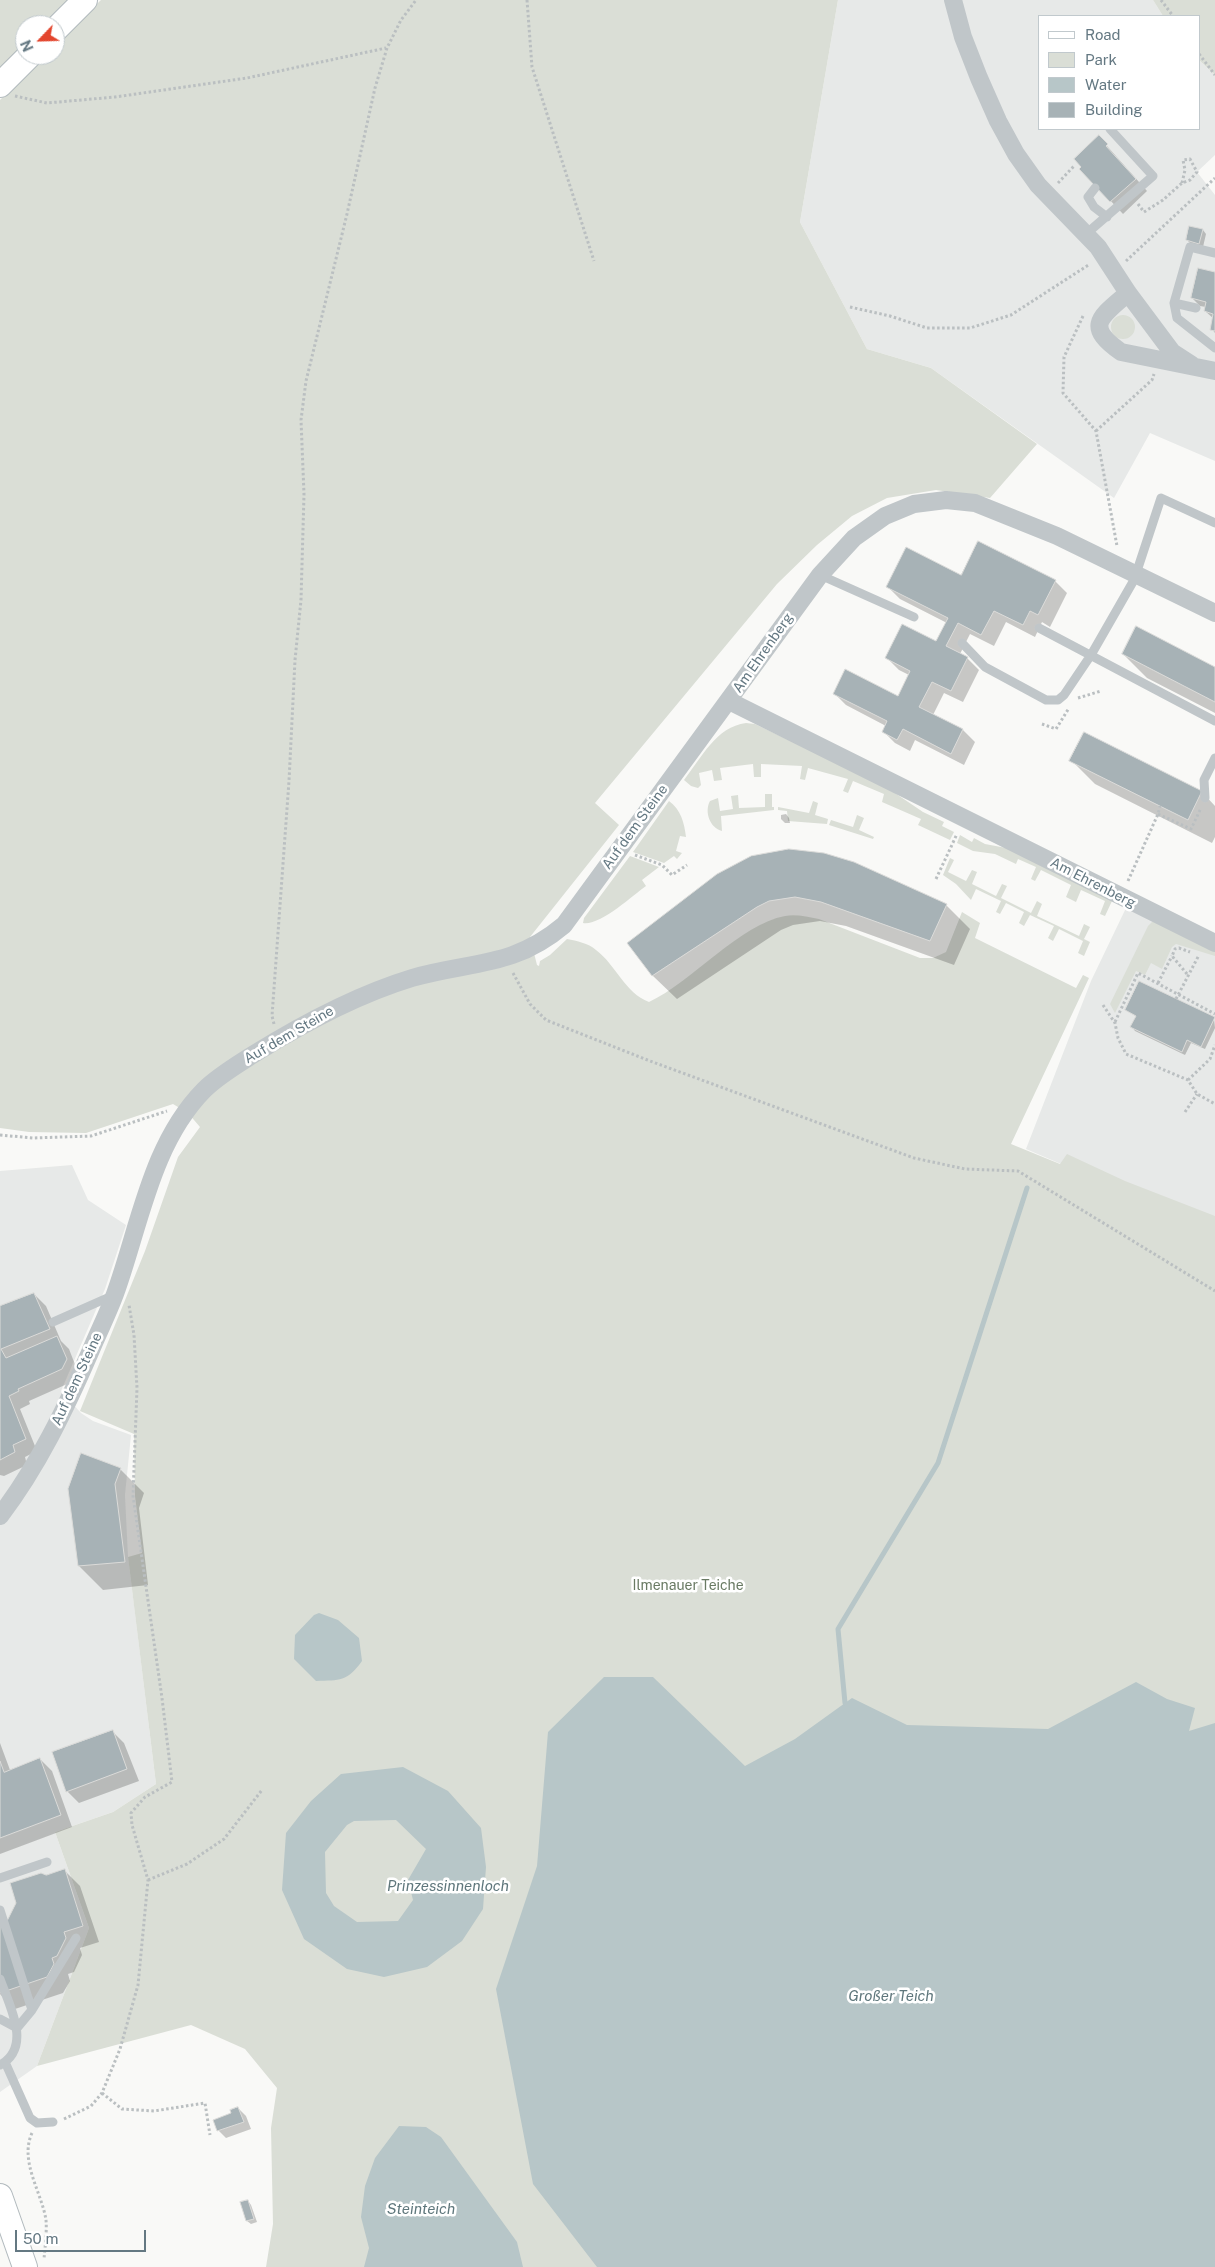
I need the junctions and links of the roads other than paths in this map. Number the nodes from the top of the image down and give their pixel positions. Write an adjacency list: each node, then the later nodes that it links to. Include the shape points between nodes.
1 (85, 0): 3 (main road)
2 (953, 0): 9 (street, via 962,36 998,121 1016,154 1048,195)
3 (65, 20)
4 (23, 65): 5 (main road)
5 (5, 90)
6 (1111, 130): 8 (lane, via 1153,176)
7 (1095, 188): 8 (lane, via 1088,197 1094,207)
8 (1107, 217): 9 (lane)
9 (1086, 234): 11 (street)
10 (1215, 253): 12 (lane, via 1190,247)
11 (1128, 293): 15 (street, via 1172,352); 15 (street, via 1101,318 1098,326 1108,343 1121,352)
12 (1174, 303): 13 (lane); 14 (lane, via 1177,318)
13 (1196, 308)
14 (1215, 348)
15 (1192, 365): 16 (street)
16 (1215, 371)
17 (1215, 523): 18 (lane, via 1161,498)
18 (1128, 572): 19 (street, Am Ehrenberg, via 1009,515 974,503 946,500 914,504 885,516 854,538); 20 (street, Am Ehrenberg); 24 (lane)
19 (820, 575): 21 (lane); 25 (street, Am Ehrenberg)
20 (1215, 613)
21 (914, 617)
22 (1039, 628): 24 (lane)
23 (962, 643): 24 (lane, via 985,667 1046,700 1058,700 1064,695)
24 (1091, 655): 26 (lane)
25 (730, 701): 29 (street, Am Ehrenberg); 30 (street, Auf dem Steine, via 564,925 550,937 492,963 414,977 350,1000 278,1039 231,1068 205,1089 183,1114 155,1170)
26 (1215, 721)
27 (1215, 758): 28 (lane, via 1204,780)
28 (1205, 798)
29 (1215, 943)
30 (122, 1298): 31 (lane); 32 (street, Auf dem Steine, via 44,1447)
31 (53, 1322)
32 (0, 1516)
33 (47, 1862): 34 (lane)
34 (0, 1878)
35 (0, 1910): 38 (lane)
36 (76, 1938): 38 (lane)
37 (0, 1979): 40 (lane)
38 (32, 2010): 40 (lane)
39 (0, 2019): 40 (lane)
40 (17, 2028): 41 (lane, via 15,2048)
41 (3, 2064): 42 (lane, via 30,2118 37,2124)
42 (53, 2122)
43 (0, 2196): 44 (main road)
44 (24, 2267)

